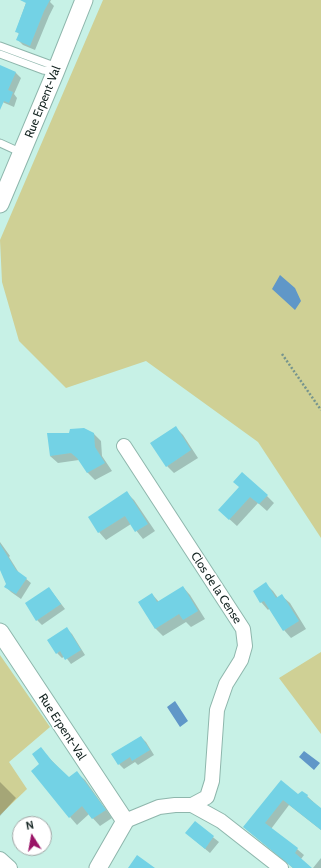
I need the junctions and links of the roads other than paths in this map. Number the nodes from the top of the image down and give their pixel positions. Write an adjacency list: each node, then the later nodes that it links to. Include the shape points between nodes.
1 (84, 0): 4 (street, Rue Erpent-Val)
2 (0, 46): 4 (lane)
3 (0, 54): 4 (lane, via 43,70)
4 (56, 70): 6 (street, Rue Erpent-Val)
5 (0, 143): 6 (lane)
6 (22, 153): 7 (street, Rue Erpent-Val)
7 (0, 204)
8 (124, 446): 10 (street, Clos de la Cense, via 243,629 245,646 241,660 226,684 217,710 212,781 207,796)
9 (0, 632): 11 (street, Rue Erpent-Val)
10 (192, 805): 11 (street, via 158,807); 15 (street, via 221,821)
11 (125, 821): 14 (street)
12 (0, 859): 13 (street)
13 (10, 868)
14 (98, 868)
15 (281, 868)

